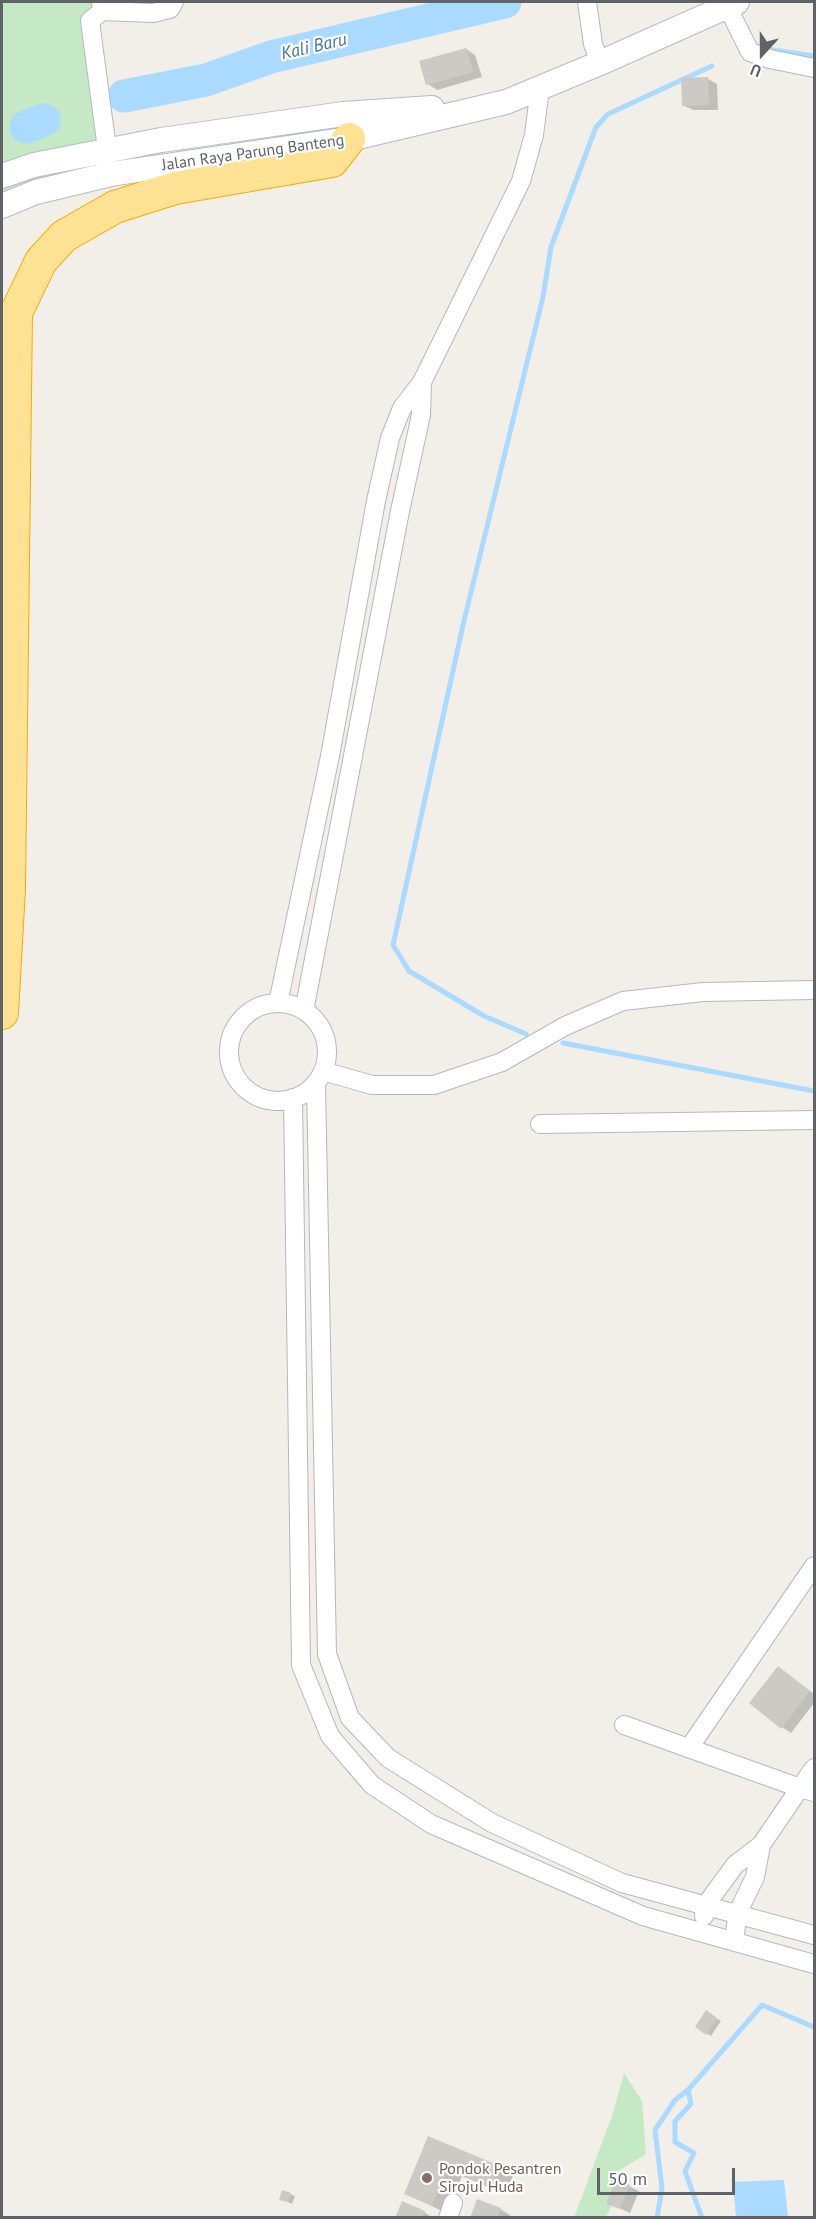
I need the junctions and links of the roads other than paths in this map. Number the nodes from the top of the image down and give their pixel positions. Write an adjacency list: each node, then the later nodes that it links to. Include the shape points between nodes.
1 (174, 2): 4 (street, via 171,9 153,13)
2 (587, 2): 5 (street)
3 (732, 4): 5 (main road, Jalan Raya Parung Banteng); 6 (street, via 750,52)
4 (98, 11): 9 (street)
5 (596, 54): 7 (main road, Jalan Raya Parung Banteng)
6 (814, 68)
7 (540, 88): 8 (main road, Jalan Raya Parung Banteng, via 506,102); 12 (street, via 534,135 521,181)
8 (346, 127): 9 (main road, Jalan Raya Parung Banteng); 11 (main road, Jalan Raya Parung Banteng, via 111,174 36,192); 16 (highway, via 332,161 175,189 115,207 64,236 41,261 16,313 9,889)
9 (105, 139): 10 (main road, Jalan Raya Parung Banteng)
10 (2, 176)
11 (2, 206)
12 (422, 382): 14 (street, via 402,408 390,438); 15 (street, via 421,415)
13 (814, 990): 17 (street, via 703,992 623,1001 565,1026 502,1062 434,1085 372,1085)
14 (278, 1003): 15 (street); 18 (street, via 264,1005 241,1020 233,1032 230,1059 234,1073 253,1093 279,1101)
15 (304, 1011): 17 (street, via 323,1031 327,1044)
16 (2, 1013)
17 (320, 1077): 18 (street, via 306,1092); 23 (street)
18 (293, 1098): 22 (street)
19 (814, 1120): 20 (street)
20 (540, 1124)
21 (814, 1566): 25 (street)
22 (299, 1571): 23 (street); 31 (street, via 301,1665 330,1736 372,1785 431,1824 643,1916)
23 (324, 1571): 29 (street, via 327,1654 350,1718 388,1758 492,1823 524,1838 622,1883)
24 (624, 1725): 25 (street)
25 (689, 1748): 27 (street)
26 (814, 1768): 27 (street)
27 (807, 1790): 28 (street)
28 (761, 1845): 29 (street, via 735,1865); 30 (street, via 754,1877)
29 (705, 1906): 30 (street); 31 (street)
30 (738, 1912): 32 (street); 33 (street)
31 (700, 1933): 33 (street)
32 (814, 1935)
33 (734, 1940): 34 (street)
34 (814, 1964)

